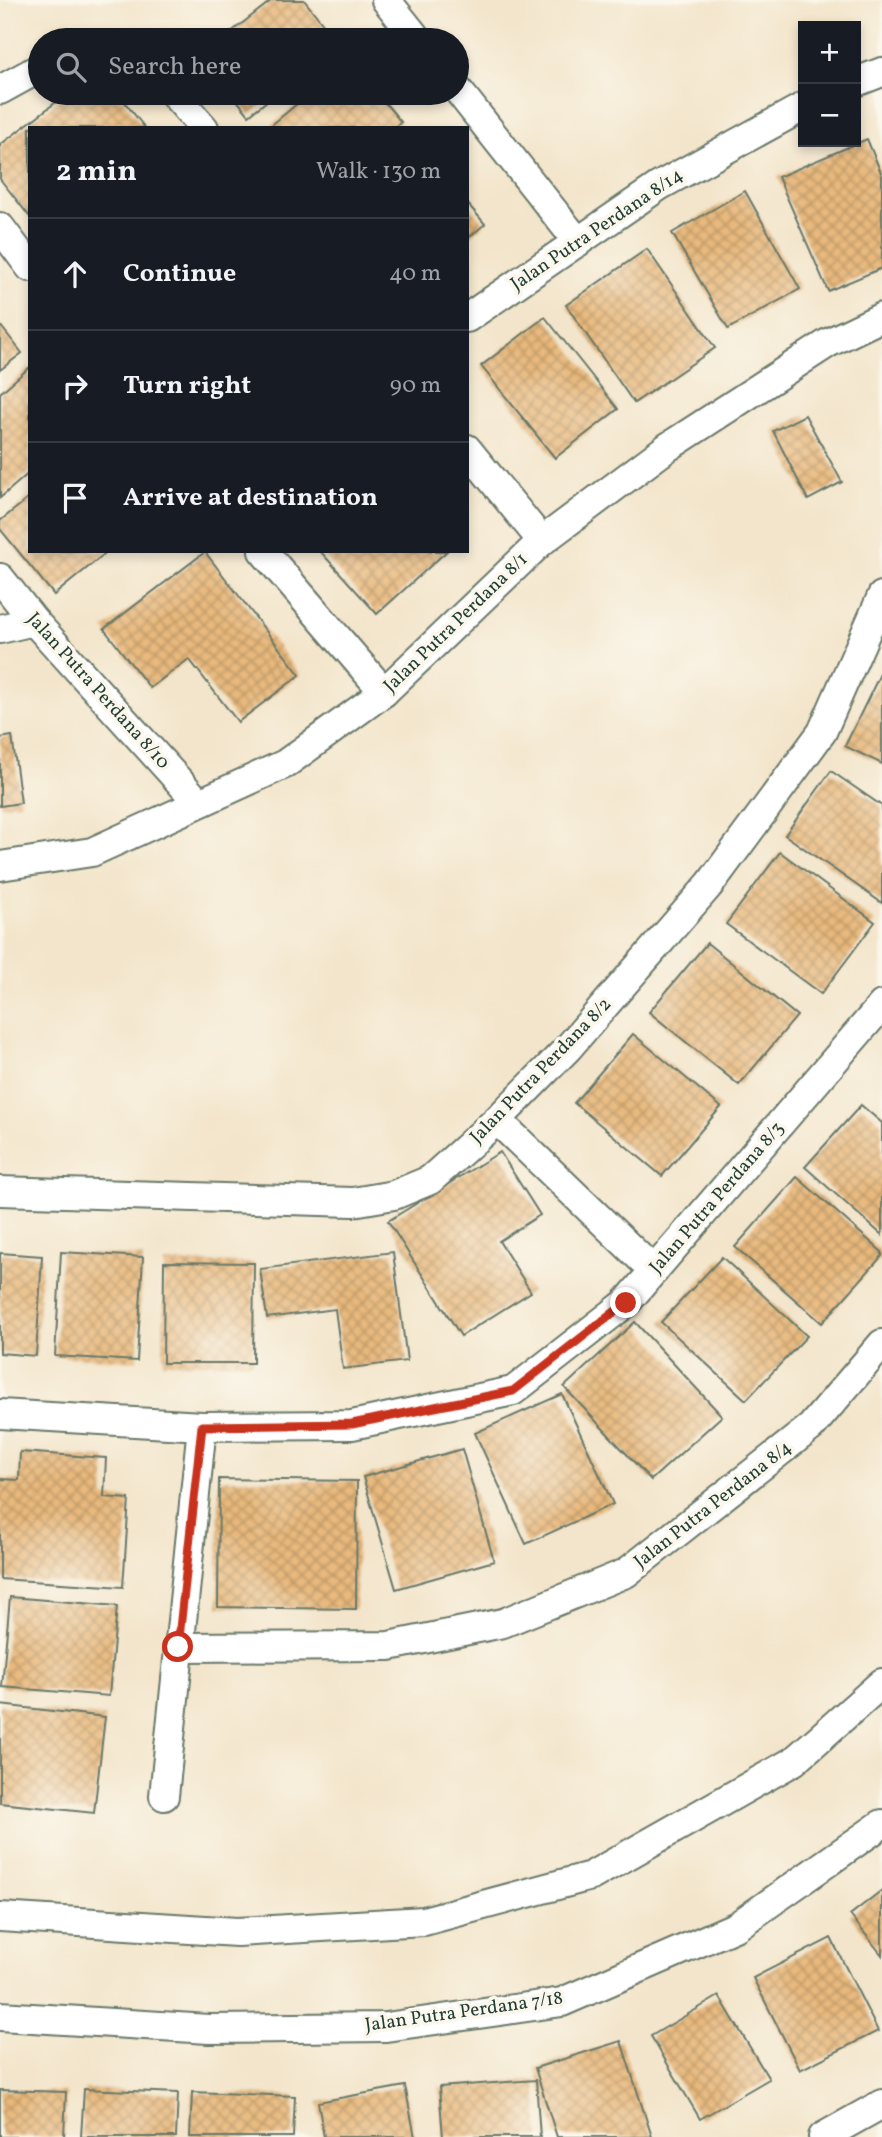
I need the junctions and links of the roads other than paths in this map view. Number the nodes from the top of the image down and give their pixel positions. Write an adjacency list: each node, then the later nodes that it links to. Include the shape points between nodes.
1 (386, 0): 2 (street)
2 (408, 28)
3 (882, 72): 5 (street)
4 (28, 75): 6 (street)
5 (861, 80)
6 (0, 90)
7 (469, 104): 12 (street)
8 (184, 105): 10 (street)
9 (798, 110): 12 (street, Jalan Putra Perdana 8/14, via 659,186)
10 (202, 126)
11 (0, 228): 13 (street)
12 (578, 242): 14 (street, Jalan Putra Perdana 8/14)
13 (28, 264)
14 (469, 317)
15 (882, 317): 17 (street, Jalan Putra Perdana 8/1, via 828,343 668,447)
16 (469, 451): 17 (street)
17 (542, 541): 23 (street, Jalan Putra Perdana 8/1)
18 (266, 553): 23 (street)
19 (0, 578): 21 (street, Jalan Putra Perdana 8/10)
20 (882, 596): 27 (street, Jalan Putra Perdana 8/2, via 814,743 710,884 567,1049)
21 (34, 621): 22 (street); 24 (street, Jalan Putra Perdana 8/10)
22 (0, 629)
23 (384, 692): 24 (street, Jalan Putra Perdana 8/1, via 285,764)
24 (198, 802): 25 (street, Jalan Putra Perdana 8/1, via 92,852)
25 (0, 866)
26 (882, 1006): 29 (street, Jalan Putra Perdana 8/3)
27 (498, 1120): 28 (street, Jalan Putra Perdana 8/2, via 430,1180 394,1195 353,1202); 29 (street)
28 (0, 1191)
29 (654, 1271): 32 (street, Jalan Putra Perdana 8/3, via 626,1303 513,1391 352,1424)
30 (882, 1344): 33 (street, Jalan Putra Perdana 8/4, via 811,1427 626,1573 503,1623 389,1646)
31 (0, 1413): 32 (street, Jalan Putra Perdana 8/3)
32 (202, 1426): 33 (street)
33 (178, 1647): 35 (street)
34 (882, 1683): 37 (street, via 794,1761 591,1876 424,1921 237,1932)
35 (164, 1796)
36 (882, 1824): 38 (street, Jalan Putra Perdana 7/18, via 737,1926 562,2002 386,2027 209,2029)
37 (0, 1917)
38 (0, 2016)
39 (882, 2104): 40 (street)
40 (823, 2137)

